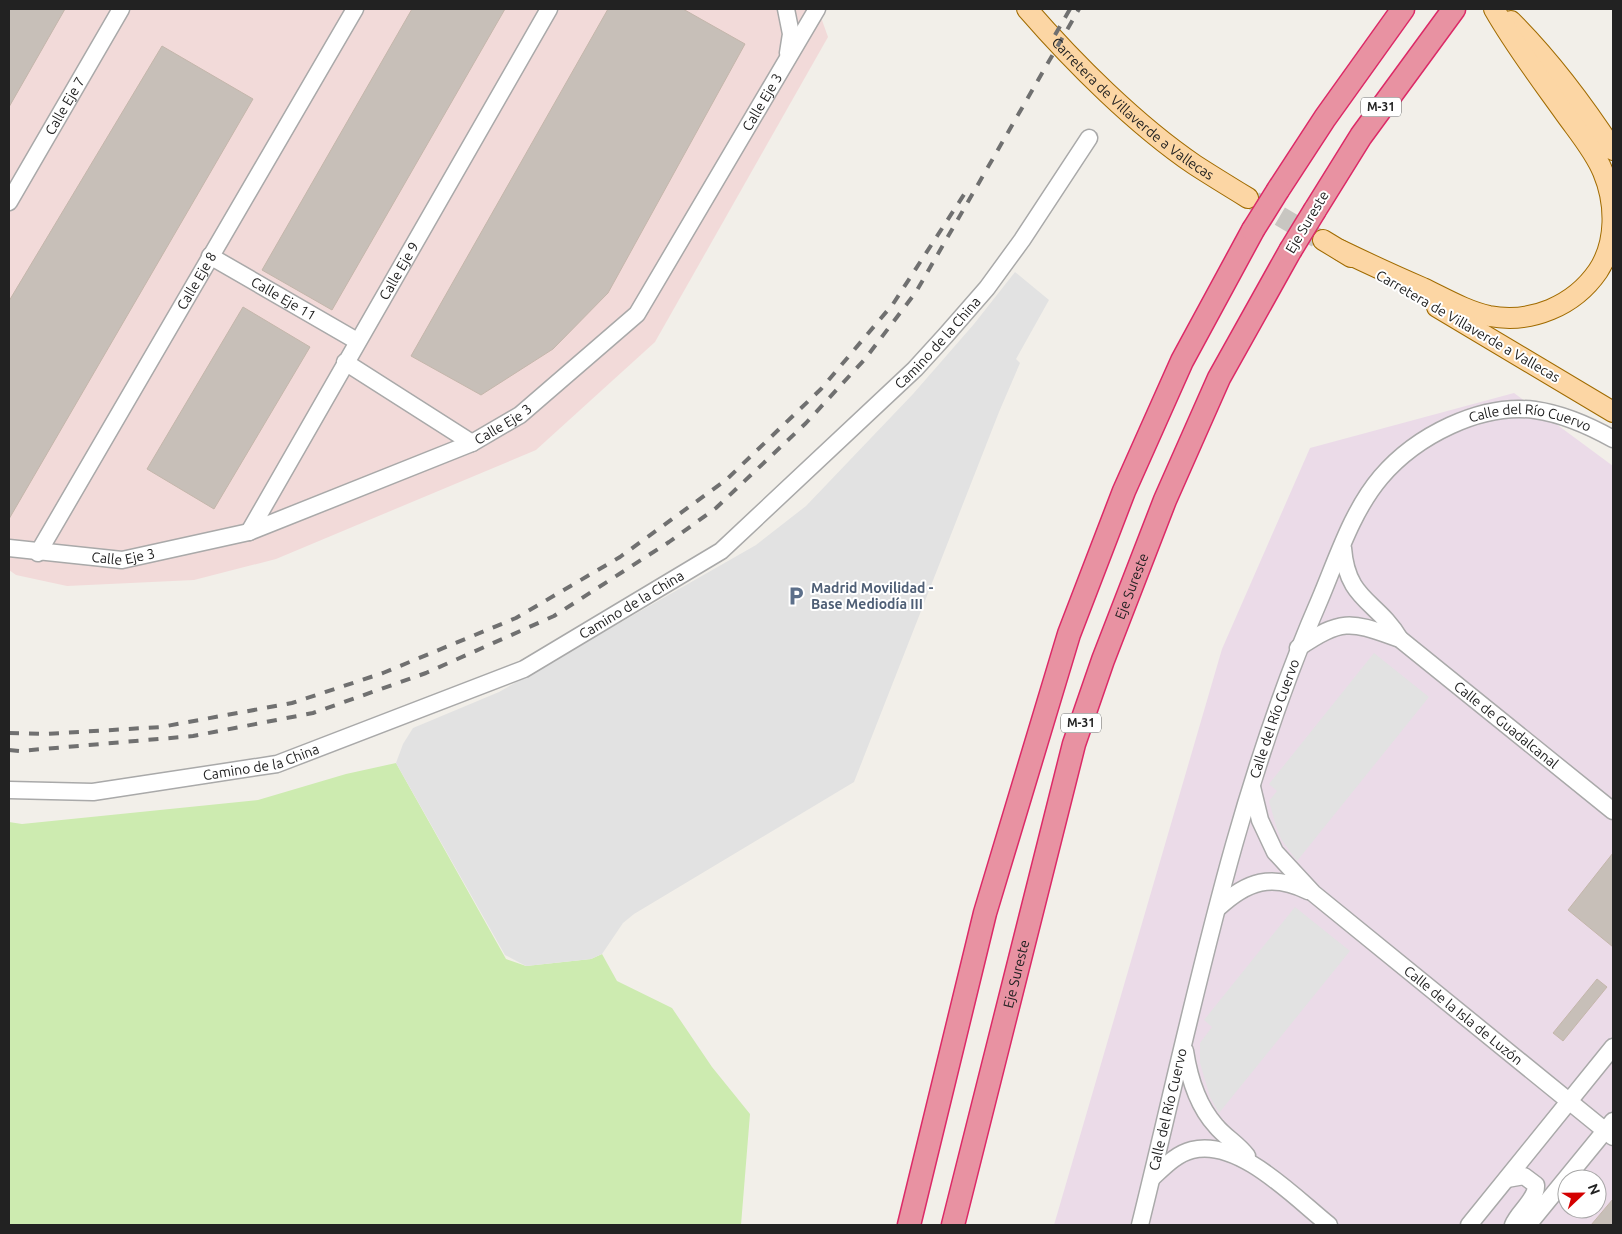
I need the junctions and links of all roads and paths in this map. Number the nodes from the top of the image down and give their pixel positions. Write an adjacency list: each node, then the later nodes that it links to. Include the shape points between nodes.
1 (121, 9): 14 (street, Calle Eje 7)
2 (355, 9): 15 (street, Calle Eje 8)
3 (548, 9): 16 (street, Calle Eje 9)
4 (786, 9): 10 (street, Calle Eje 3, via 791,34)
5 (817, 9): 10 (street)
6 (1027, 9): 13 (main road, Carretera de Villaverde a Vallecas, via 1120,104 1194,164)
7 (1403, 9): 39 (highway, M-31, bridge, via 1325,118 1253,230 1182,361 1124,491 1069,634 985,913)
8 (1454, 9): 40 (highway, Eje Sureste / M-31, bridge, via 1361,136 1290,250 1219,378 1165,500 1074,744)
9 (1496, 9): 12 (main road, via 1535,45 1586,109); 18 (main road, Carretera de Villaverde a Vallecas, via 1603,171 1613,210 1612,231 1602,264 1582,289 1555,308 1504,318 1472,311 1331,245)
10 (787, 61): 20 (street, Calle Eje 3, via 637,314 520,415)
11 (1089, 138): 28 (street, Camino de la China, via 1022,240 987,288 946,335 915,369 721,551 524,669 277,764 93,792)
12 (1613, 150)
13 (1248, 198)
14 (9, 202)
15 (210, 256): 16 (street, Calle Eje 11); 24 (street, Calle Eje 8)
16 (357, 340): 17 (street, Calle Eje 9)
17 (345, 362): 20 (street); 21 (street, Calle Eje 9)
18 (1613, 412)
19 (1613, 439): 22 (street, Calle del Río Cuervo, via 1574,420 1532,410 1475,417 1449,426 1412,447 1380,478)
20 (472, 443): 21 (street, Calle Eje 3)
21 (248, 532): 24 (street, Calle Eje 3, via 122,560)
22 (1342, 546): 25 (street, Calle de Guadalcanal, via 1348,578 1355,590 1390,621); 26 (street, Calle del Río Cuervo)
23 (9, 548): 24 (street, Calle Eje 3)
24 (38, 552)
25 (1400, 639): 26 (street, Calle de Guadalcanal, via 1368,627 1344,625 1330,628); 29 (street, Calle de Guadalcanal)
26 (1298, 648): 27 (street, Calle del Río Cuervo)
27 (1251, 785): 30 (street, Calle de la Isla de Luzón, via 1260,820 1271,844 1286,866); 31 (street, Calle del Río Cuervo)
28 (9, 790)
29 (1613, 811)
30 (1313, 893): 31 (street, Calle de la Isla de Luzón, via 1280,881 1252,884); 34 (street, Calle de la Isla de Luzón)
31 (1218, 908): 32 (street, Calle del Río Cuervo)
32 (1184, 1042): 36 (street, via 1187,1066 1201,1104 1214,1124); 37 (street, Calle del Río Cuervo)
33 (1613, 1047): 34 (street)
34 (1568, 1102): 35 (street, Calle de la Isla de Luzón); 38 (street)
35 (1611, 1130): 45 (street)
36 (1254, 1165): 37 (street, via 1228,1151 1203,1148 1179,1155); 42 (street)
37 (1152, 1178): 41 (street, Calle del Río Cuervo)
38 (1507, 1179): 43 (street); 44 (street, via 1524,1176 1536,1185 1534,1194)
39 (909, 1225)
40 (953, 1225)
41 (1140, 1225)
42 (1329, 1225)
43 (1469, 1225)
44 (1513, 1225)
45 (1528, 1225)

